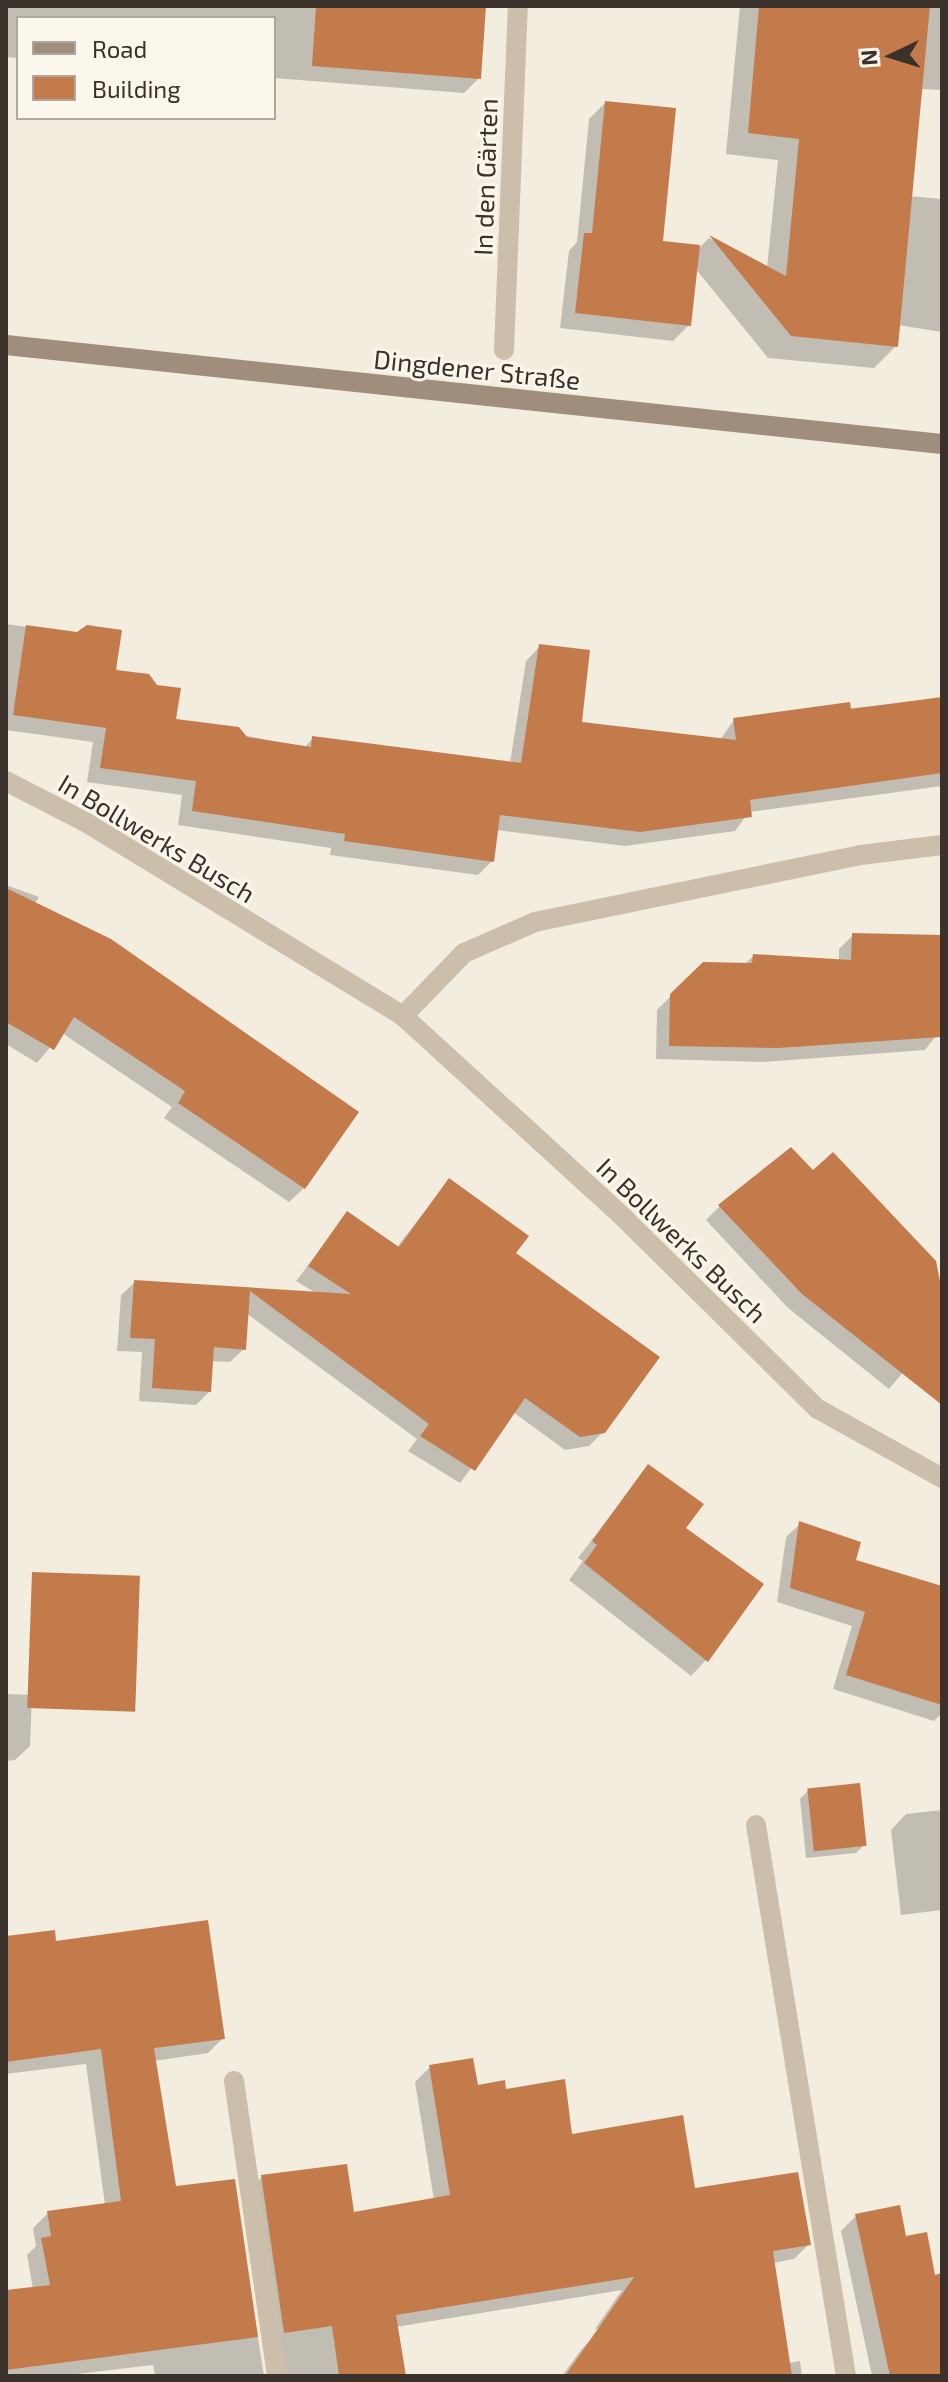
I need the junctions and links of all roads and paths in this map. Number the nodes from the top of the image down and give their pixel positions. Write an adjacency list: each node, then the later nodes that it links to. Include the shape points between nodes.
1 (518, 6): 3 (street, In den Gärten)
2 (6, 345): 4 (main road, Dingdener Straße)
3 (504, 350)
4 (942, 444)
5 (6, 781): 7 (street, In Bollwerks Busch, via 87,823)
6 (942, 845): 7 (street, via 861,855 535,922 464,953)
7 (403, 1016): 8 (street, In Bollwerks Busch, via 625,1219 818,1409)
8 (942, 1478)
9 (756, 1825): 12 (street)
10 (234, 2081): 11 (street)
11 (277, 2376)
12 (846, 2376)

